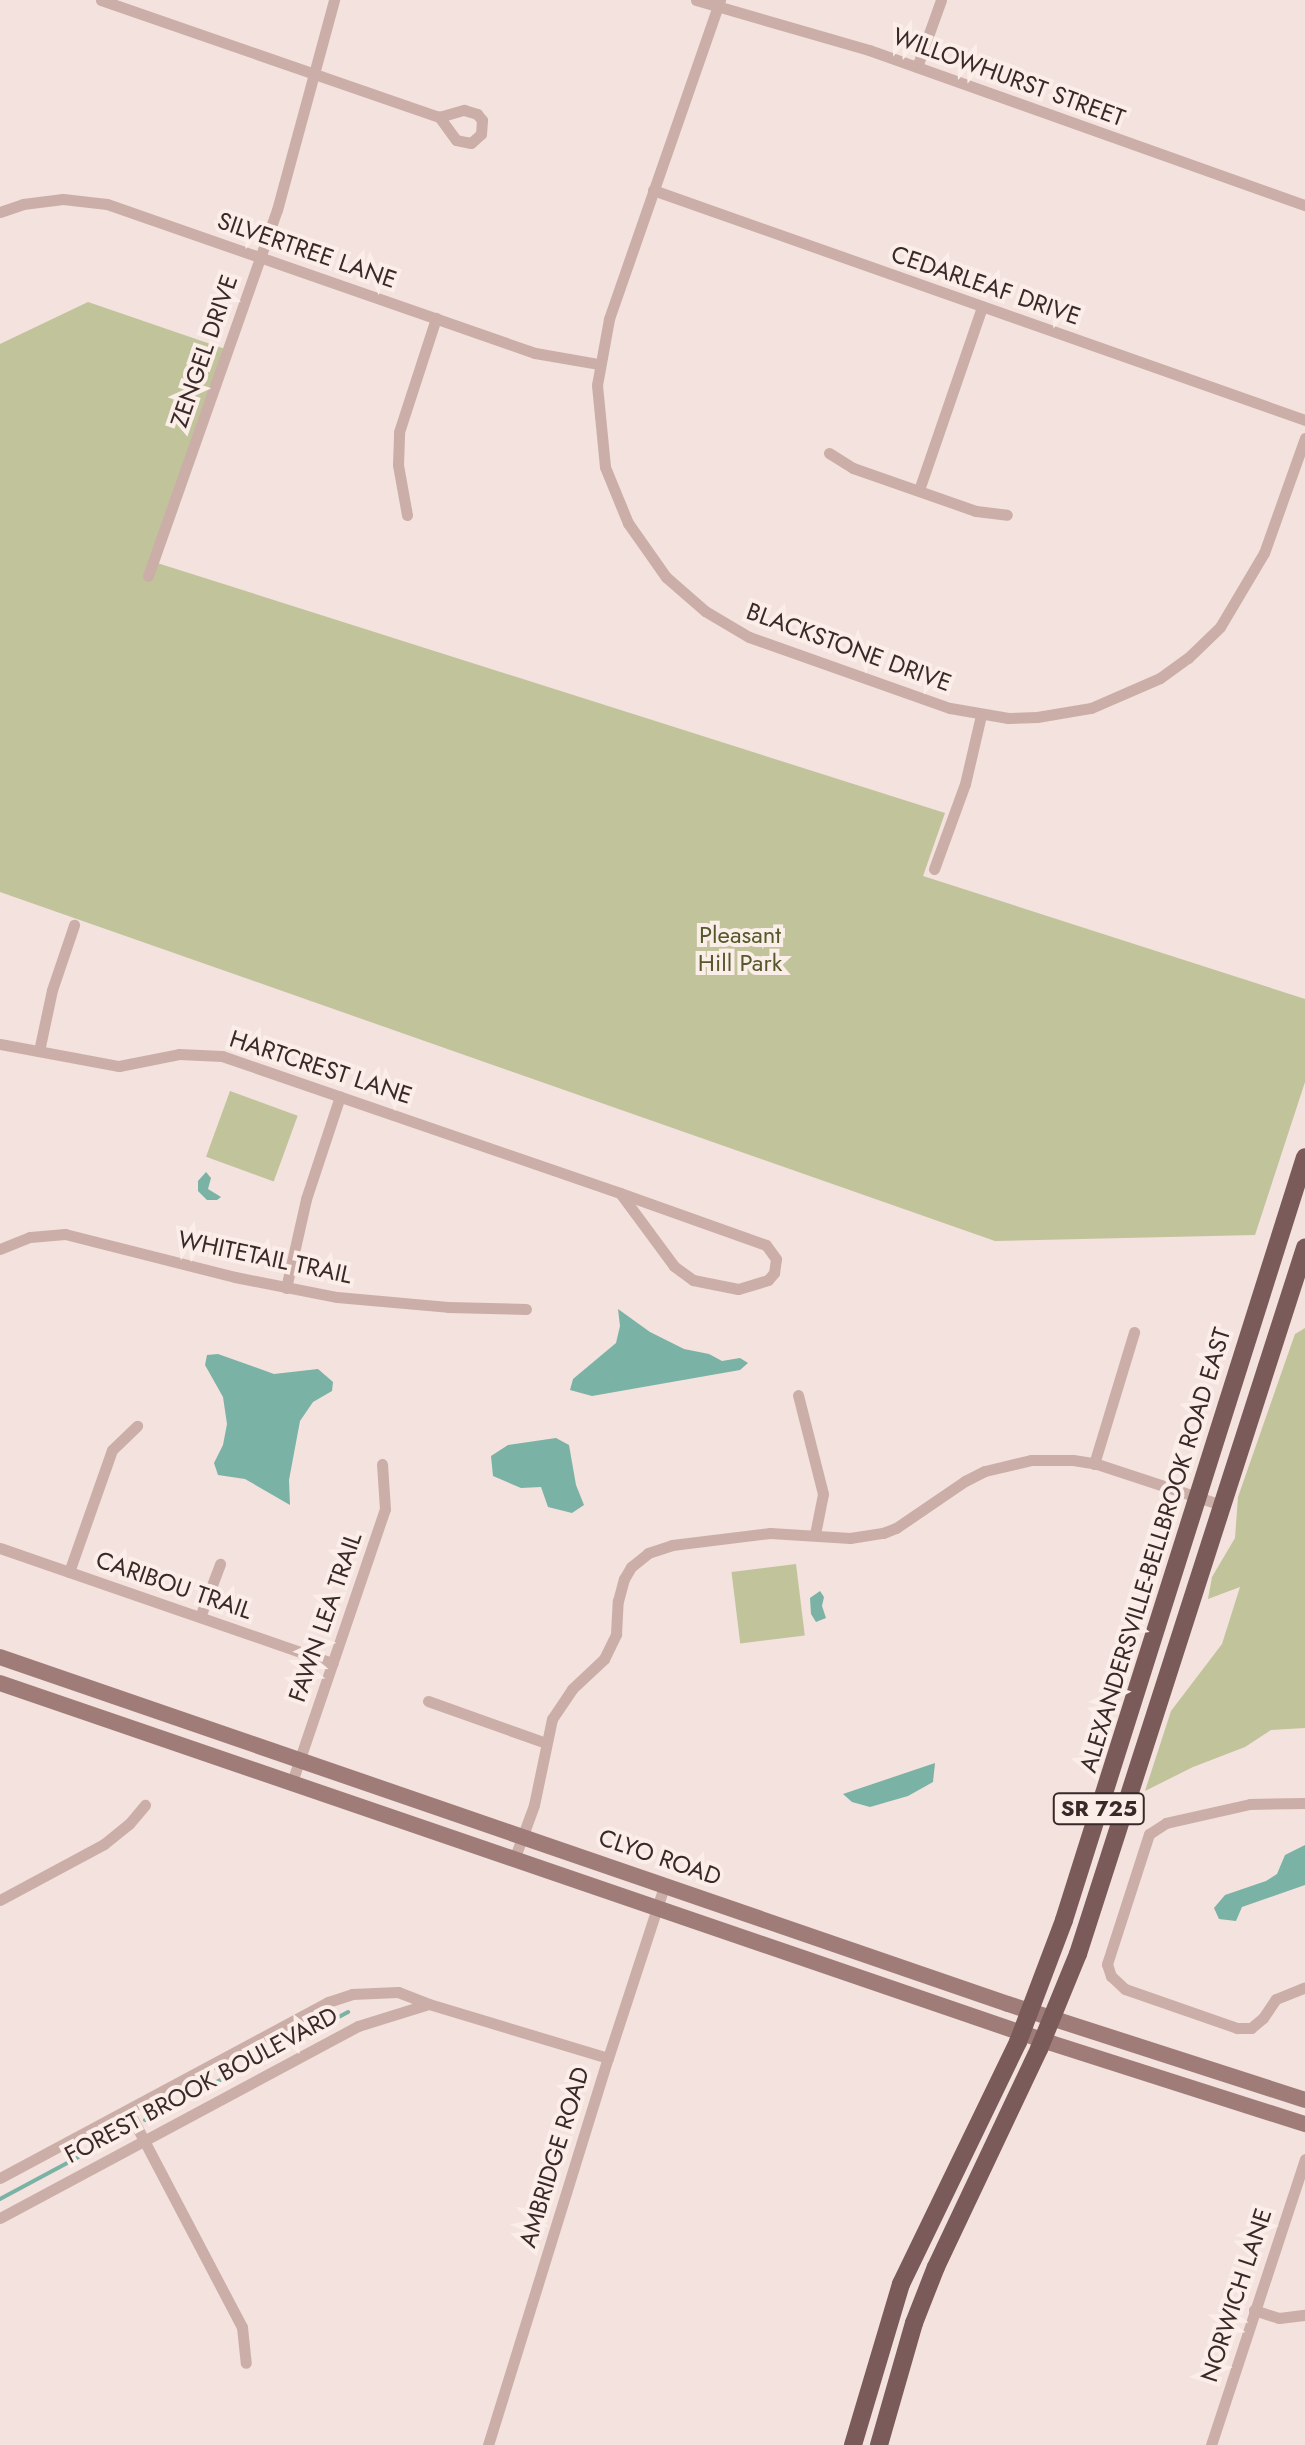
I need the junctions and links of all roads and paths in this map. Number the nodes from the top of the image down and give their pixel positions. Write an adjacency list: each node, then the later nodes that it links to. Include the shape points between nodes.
1 (101, 0): 7 (street)
2 (334, 0): 7 (street, ZENGEL DRIVE)
3 (696, 0): 5 (street, WILLOWHURST STREET)
4 (941, 0): 6 (street)
5 (719, 3): 6 (street, WILLOWHURST STREET); 9 (street, BLACKSTONE DRIVE)
6 (917, 67): 10 (street, WILLOWHURST STREET)
7 (313, 74): 8 (street); 12 (street, ZENGEL DRIVE)
8 (439, 117)
9 (653, 190): 13 (street, CEDARLEAF DRIVE); 15 (street, BLACKSTONE DRIVE)
10 (1305, 205)
11 (0, 212): 12 (street, SILVERTREE LANE, via 43,200 86,200)
12 (260, 257): 14 (street, SILVERTREE LANE); 22 (street, ZENGEL DRIVE)
13 (982, 307): 16 (street, CEDARLEAF DRIVE); 19 (street)
14 (436, 318): 15 (street, SILVERTREE LANE, via 535,353); 20 (street, via 399,432 398,465)
15 (599, 364): 23 (street, BLACKSTONE DRIVE, via 601,444 615,497 644,550 685,595 749,637)
16 (1305, 420)
17 (1305, 438): 23 (street, BLACKSTONE DRIVE, via 1253,576 1205,643 1154,681 1091,708 1037,717)
18 (829, 453): 19 (street, via 853,468)
19 (919, 490): 21 (street, via 976,511)
20 (407, 515)
21 (1007, 515)
22 (148, 576)
23 (981, 715): 24 (street, via 965,784)
24 (934, 869)
25 (74, 925): 27 (street)
26 (0, 1044): 27 (street, HARTCREST LANE)
27 (39, 1051): 28 (street, HARTCREST LANE, via 119,1066 179,1054 222,1056)
28 (340, 1096): 30 (street, HARTCREST LANE); 34 (street, via 306,1199)
29 (1305, 1157): 32 (main road, ALEXANDERSVILLE-BELLBROOK ROAD EAST / SR 725)
30 (620, 1193): 30 (street, HARTCREST LANE, via 766,1245 776,1259 774,1273 738,1289 693,1280 674,1266)
31 (0, 1249): 34 (street, WHITETAIL TRAIL, via 30,1237 65,1234)
32 (1276, 1250): 33 (street); 41 (main road, ALEXANDERSVILLE-BELLBROOK ROAD EAST / SR 725)
33 (1304, 1255): 42 (main road, ALEXANDERSVILLE-BELLBROOK ROAD EAST / SR 725)
34 (286, 1288): 35 (street, WHITETAIL TRAIL, via 394,1304)
35 (526, 1309)
36 (1134, 1332): 40 (street)
37 (798, 1395): 43 (street, via 823,1494)
38 (137, 1426): 46 (street, via 112,1450)
39 (382, 1464): 49 (street, FAWN LEA TRAIL, via 385,1509)
40 (1094, 1464): 41 (street); 43 (street, via 1052,1458 1010,1464 965,1481 883,1533 850,1538)
41 (1195, 1498): 42 (street); 52 (main road, ALEXANDERSVILLE-BELLBROOK ROAD EAST / SR 725)
42 (1222, 1505): 53 (main road, ALEXANDERSVILLE-BELLBROOK ROAD EAST / SR 725)
43 (815, 1534): 54 (street, via 770,1533 672,1545 637,1560 619,1592 612,1644 559,1705)
44 (0, 1548): 46 (street, CARIBOU TRAIL)
45 (220, 1564): 47 (street)
46 (69, 1572): 47 (street, CARIBOU TRAIL)
47 (200, 1617): 49 (street, CARIBOU TRAIL)
48 (0, 1657): 55 (street, CLYO ROAD)
49 (333, 1663): 55 (street, FAWN LEA TRAIL)
50 (0, 1683): 56 (street, CLYO ROAD)
51 (428, 1701): 54 (street)
52 (1124, 1729): 53 (main road); 66 (main road, ALEXANDERSVILLE-BELLBROOK ROAD EAST / SR 725)
53 (1149, 1737): 67 (main road, ALEXANDERSVILLE-BELLBROOK ROAD EAST / SR 725, via 1095,1907)
54 (546, 1743): 59 (street)
55 (299, 1760): 56 (street, FAWN LEA TRAIL); 59 (street, CLYO ROAD)
56 (292, 1782): 60 (street, CLYO ROAD)
57 (1305, 1803): 64 (street, via 1250,1804 1166,1823 1149,1834 1107,1964 1125,1989 1237,2028 1251,2028 1276,1999)
58 (145, 1805): 62 (street, via 104,1844)
59 (522, 1837): 60 (street); 61 (street, CLYO ROAD)
60 (515, 1857): 63 (street, CLYO ROAD)
61 (665, 1884): 63 (street, AMBRIDGE ROAD); 66 (street, CLYO ROAD)
62 (0, 1900)
63 (658, 1906): 68 (street, CLYO ROAD); 70 (street, AMBRIDGE ROAD)
64 (1305, 1987)
65 (429, 2004): 70 (street, FOREST BROOK BOULEVARD); 72 (street, FOREST BROOK BOULEVARD, via 390,1990 328,2002); 74 (street, FOREST BROOK BOULEVARD, via 358,2026)
66 (1031, 2011): 67 (street, CLYO ROAD); 68 (main road, ALEXANDERSVILLE-BELLBROOK ROAD EAST / SR 725)
67 (1052, 2018): 69 (main road, ALEXANDERSVILLE-BELLBROOK ROAD EAST / SR 725); 71 (street, CLYO ROAD)
68 (1022, 2033): 69 (street, CLYO ROAD); 82 (main road, ALEXANDERSVILLE-BELLBROOK ROAD EAST / SR 725, via 901,2284)
69 (1042, 2039): 73 (street, CLYO ROAD); 83 (main road, ALEXANDERSVILLE-BELLBROOK ROAD EAST / SR 725, via 936,2267)
70 (608, 2058): 81 (street, AMBRIDGE ROAD)
71 (1305, 2100)
72 (128, 2110): 74 (street); 76 (street, FOREST BROOK BOULEVARD)
73 (1305, 2124)
74 (144, 2141): 77 (street, FOREST BROOK BOULEVARD); 80 (street, via 242,2327)
75 (1305, 2159): 78 (street, NORWICH LANE)
76 (0, 2178)
77 (0, 2218)
78 (1254, 2310): 79 (street, via 1279,2318); 84 (street, NORWICH LANE)
79 (1305, 2315)
80 (246, 2363)
81 (488, 2445)
82 (853, 2445)
83 (879, 2445)
84 (1211, 2445)

